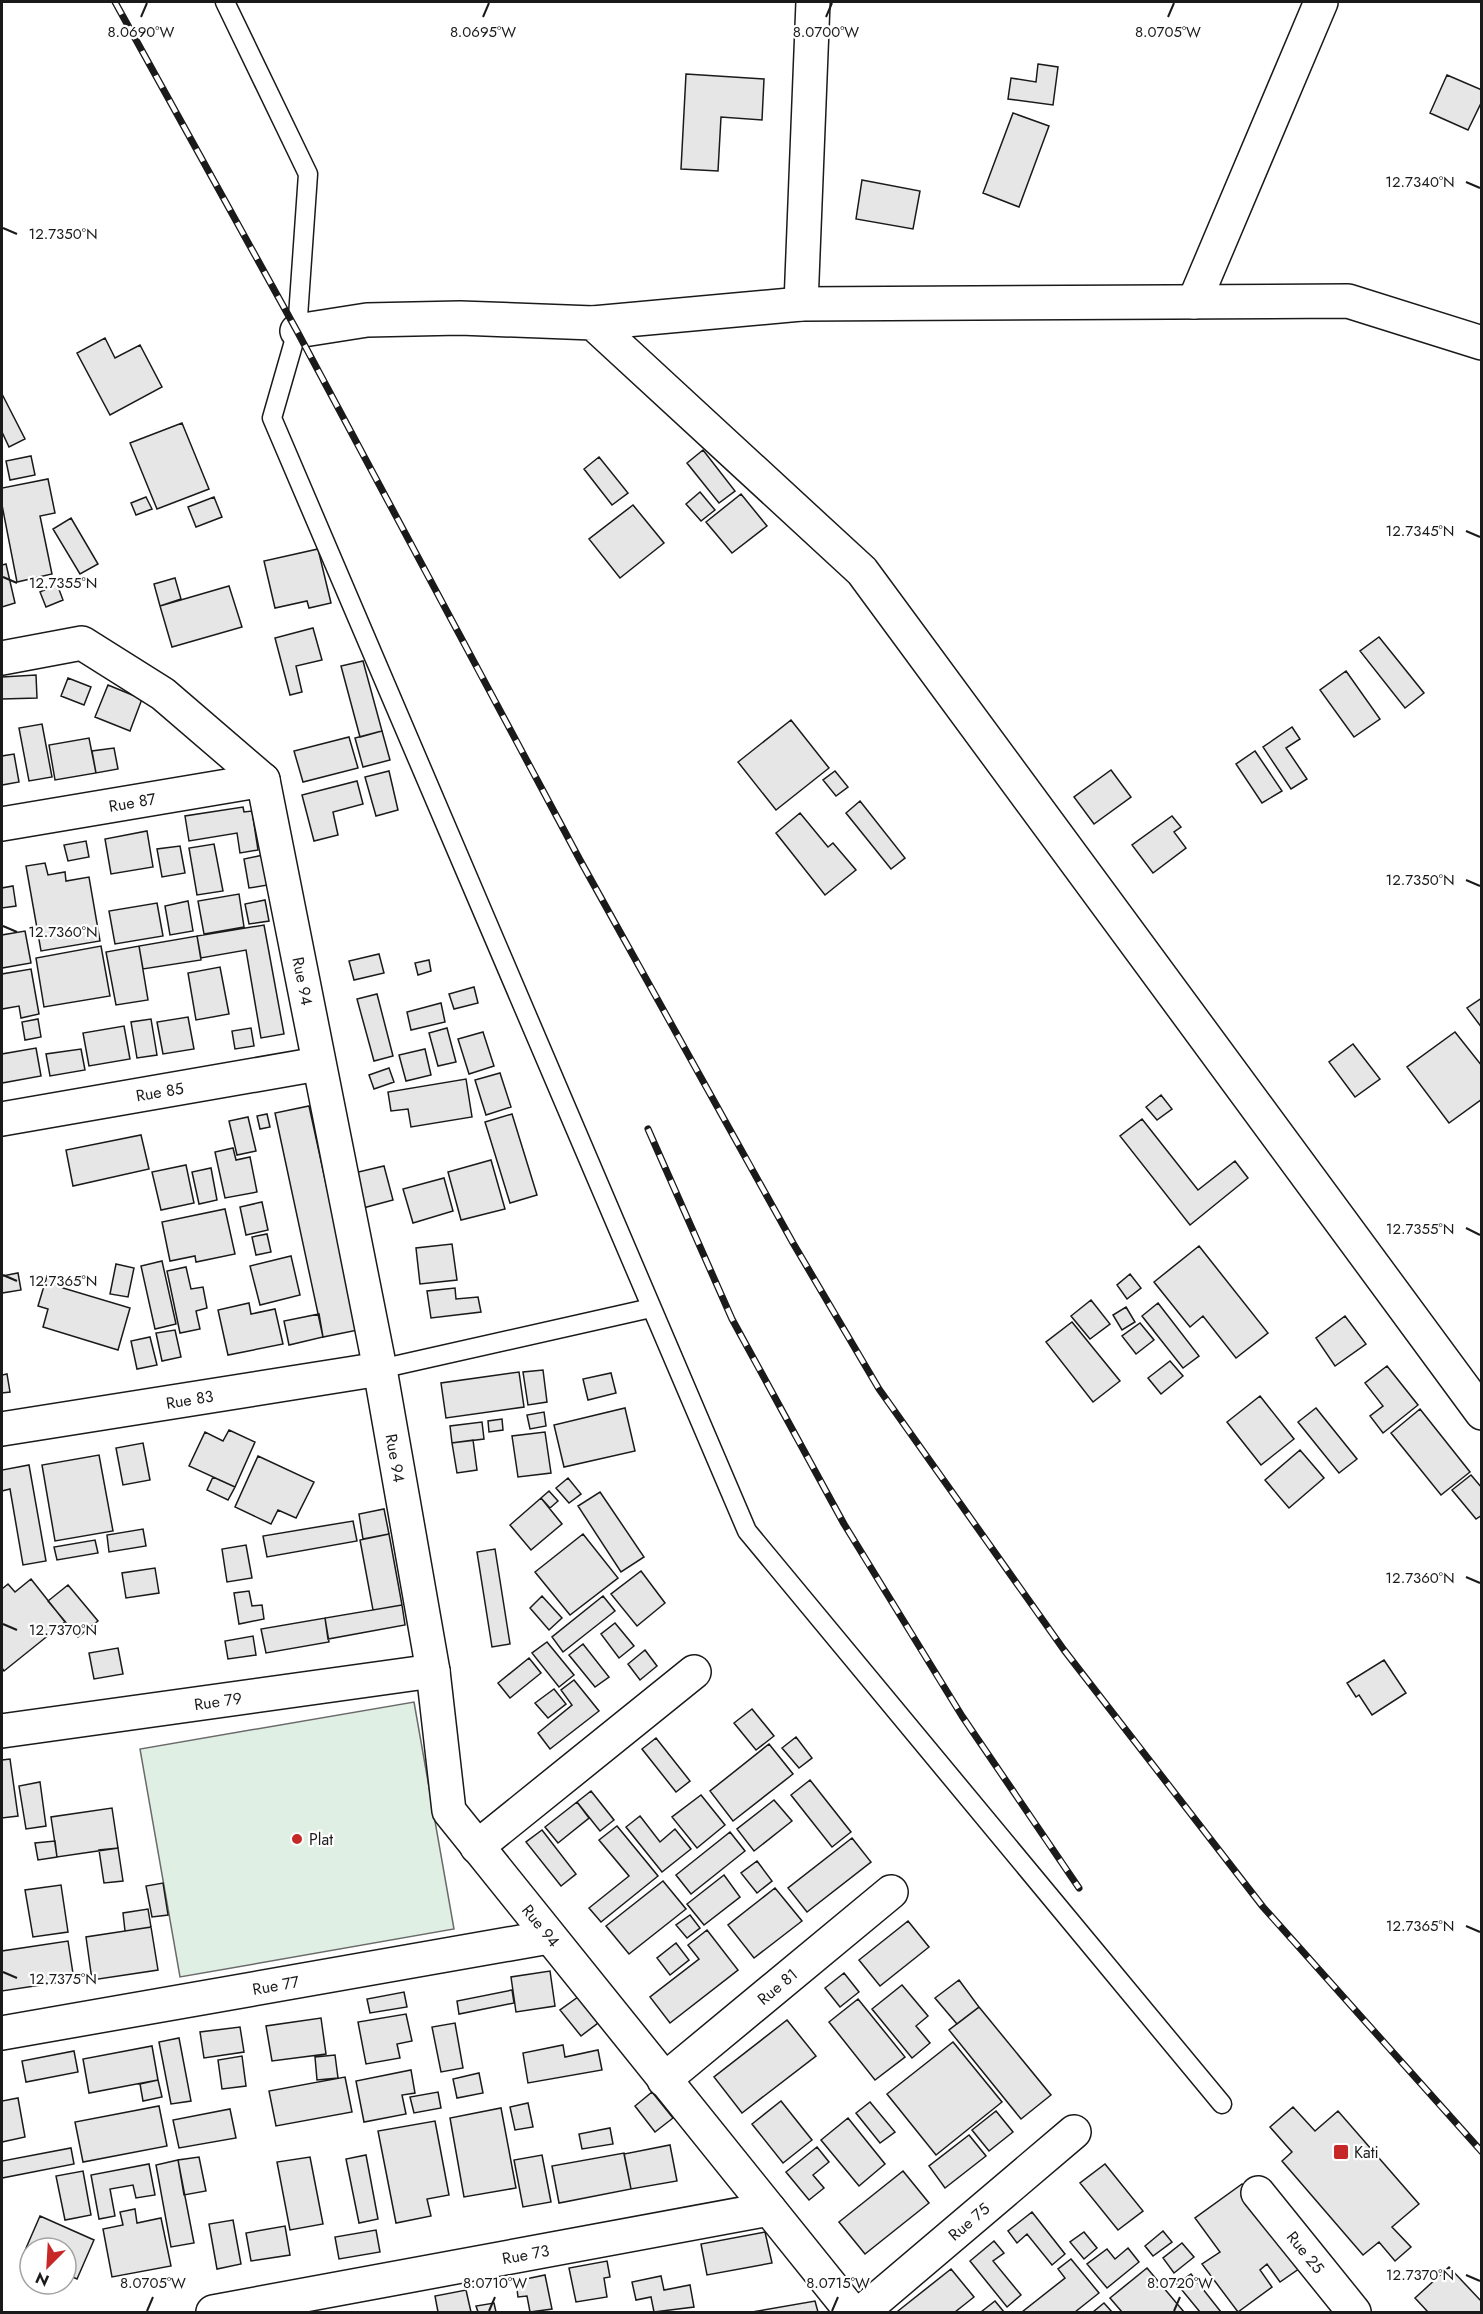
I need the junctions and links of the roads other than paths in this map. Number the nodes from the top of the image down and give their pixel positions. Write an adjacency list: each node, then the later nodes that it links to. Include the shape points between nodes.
1 (225, 2): 7 (lane, via 308,174)
2 (813, 2): 5 (street)
3 (1321, 2): 4 (street)
4 (1194, 302): 5 (street); 8 (street, via 1348,301)
5 (801, 303): 6 (street)
6 (593, 323): 7 (street, via 460,318 367,321); 16 (street, via 862,571)
7 (297, 331): 14 (lane, via 272,418)
8 (1482, 343)
9 (2, 658): 10 (street, via 82,643 163,694)
10 (263, 780): 11 (street, Rue 87); 12 (street, Rue 94)
11 (2, 824)
12 (318, 1064): 13 (street, Rue 85); 15 (street, Rue 94)
13 (2, 1119)
14 (651, 1308): 15 (lane); 26 (lane, via 747,1531)
15 (380, 1369): 17 (street, Rue 83); 18 (street, Rue 94)
16 (1482, 1413)
17 (2, 1429)
18 (433, 1671): 20 (street, Rue 79); 21 (street, Rue 94, via 449,1811)
19 (694, 1672): 21 (street)
20 (2, 1731)
21 (477, 1847): 23 (street, Rue 94)
22 (891, 1892): 25 (street, Rue 81)
23 (549, 1937): 24 (street, Rue 77); 25 (street, Rue 94)
24 (2, 2033)
25 (664, 2080): 29 (street, Rue 94)
26 (1222, 2104)
27 (1074, 2132): 33 (street, Rue 75)
28 (1258, 2193): 30 (street, Rue 25)
29 (769, 2209): 31 (street, Rue 73); 32 (street, Rue 94)
30 (1340, 2307)
31 (213, 2313)
32 (852, 2313)
33 (862, 2313)

